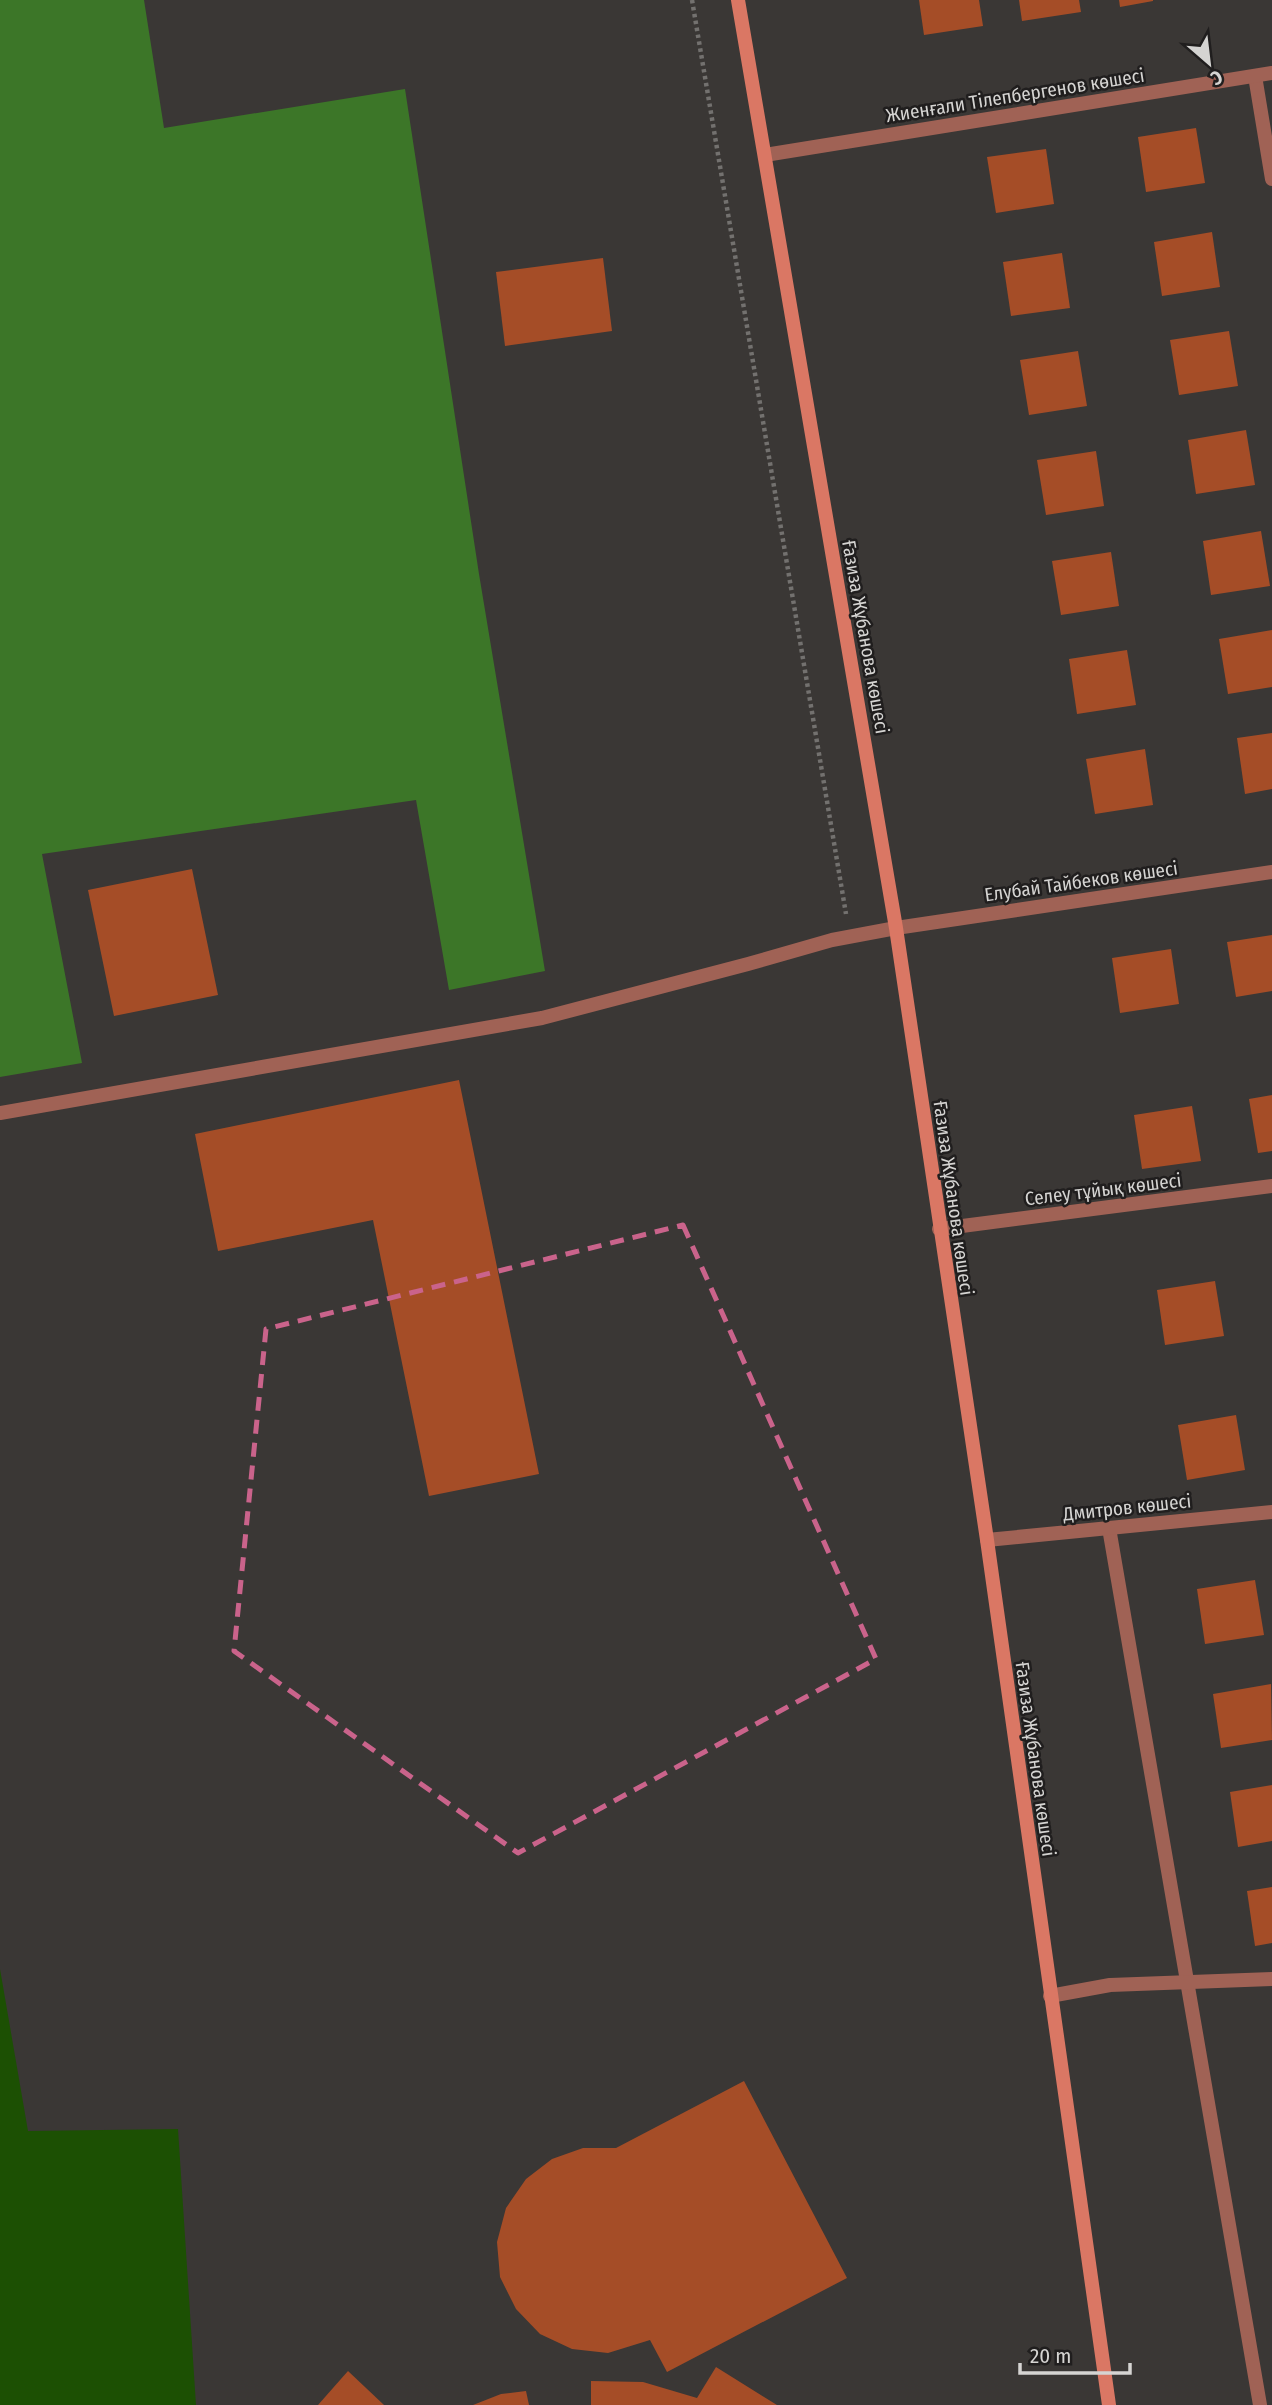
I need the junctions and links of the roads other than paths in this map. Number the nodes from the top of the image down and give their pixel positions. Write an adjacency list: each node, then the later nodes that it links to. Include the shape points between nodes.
1 (738, 0): 4 (main road, Ғазиза Жұбанова көшесі)
2 (1272, 73): 3 (street, Жиенғали Тілепбергенов көшесі)
3 (1255, 76): 4 (street, Жиенғали Тілепбергенов көшесі); 5 (street)
4 (765, 155): 7 (main road, Ғазиза Жұбанова көшесі)
5 (1272, 179)
6 (1272, 872): 7 (street, Елубай Тайбеков көшесі)
7 (896, 928): 8 (street, Елубай Тайбеков көшесі, via 849,936 542,1018); 10 (main road, Ғазиза Жұбанова көшесі)
8 (0, 1113)
9 (1272, 1186): 10 (street, Селеу тұйық көшесі)
10 (939, 1229): 13 (main road, Ғазиза Жұбанова көшесі)
11 (1272, 1512): 12 (street, Дмитров көшесі)
12 (1109, 1528): 13 (street, Дмитров көшесі); 15 (street)
13 (986, 1541): 16 (main road, Ғазиза Жұбанова көшесі)
14 (1272, 1979): 15 (street)
15 (1187, 1982): 16 (street, via 1110,1985); 18 (street)
16 (1050, 1996): 17 (main road, Ғазиза Жұбанова көшесі)
17 (1109, 2405)
18 (1260, 2405)

